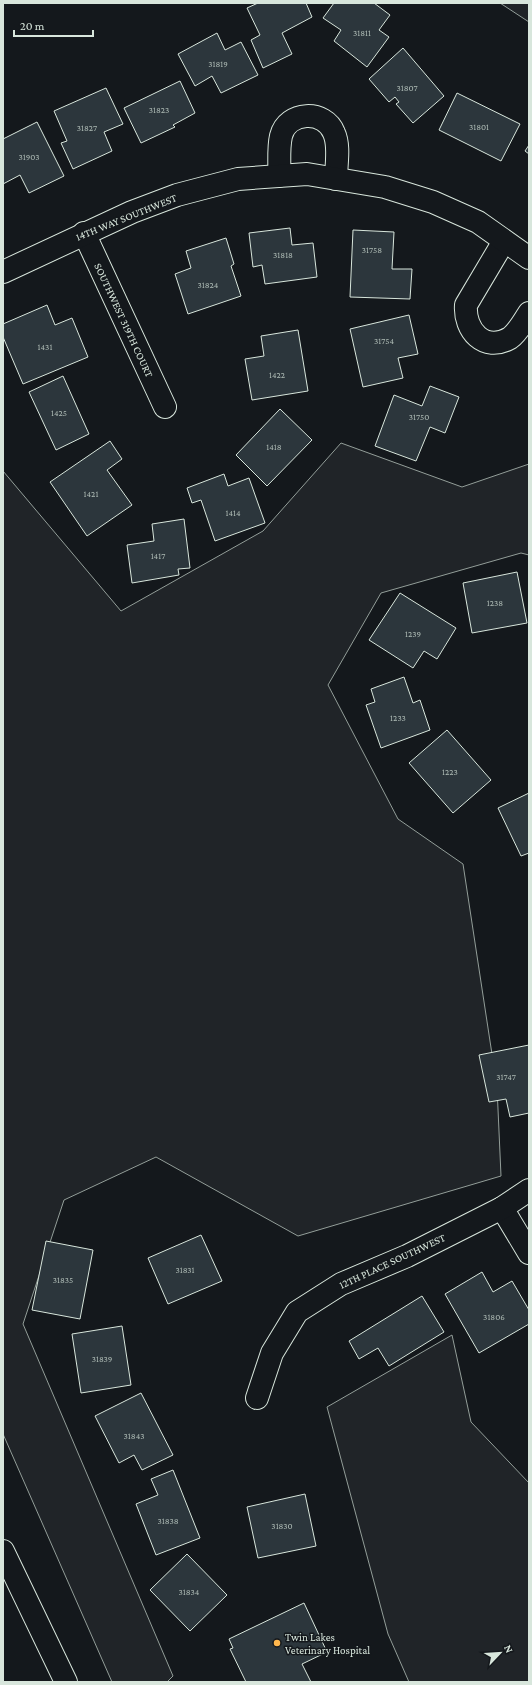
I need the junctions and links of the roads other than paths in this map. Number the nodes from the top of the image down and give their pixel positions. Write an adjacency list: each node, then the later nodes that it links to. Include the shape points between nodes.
1 (279, 176): 2 (street, 14TH WAY SOUTHWEST, via 307,174); 2 (street, via 281,136 285,127 292,120 311,116 320,118 334,132 337,141); 3 (street, 14TH WAY SOUTHWEST, via 238,179 177,195)
2 (336, 179): 4 (street, 14TH WAY SOUTHWEST, via 385,187 433,202 478,222)
3 (84, 233): 6 (street, 14TH WAY SOUTHWEST); 8 (street, SOUTHWEST 319TH COURT)
4 (504, 241): 5 (street, 14TH WAY SOUTHWEST); 7 (street, via 466,305 465,316 468,325 482,339 491,342 501,341 511,337)
5 (529, 258)
6 (3, 272)
7 (529, 313)
8 (164, 407)
9 (529, 1190): 10 (street, 12TH PLACE SOUTHWEST)
10 (502, 1208): 11 (street); 12 (street, 12TH PLACE SOUTHWEST, via 406,1256 341,1284 297,1312 272,1353)
11 (529, 1253)
12 (258, 1398)
13 (3, 1551): 14 (street)
14 (66, 1682)

